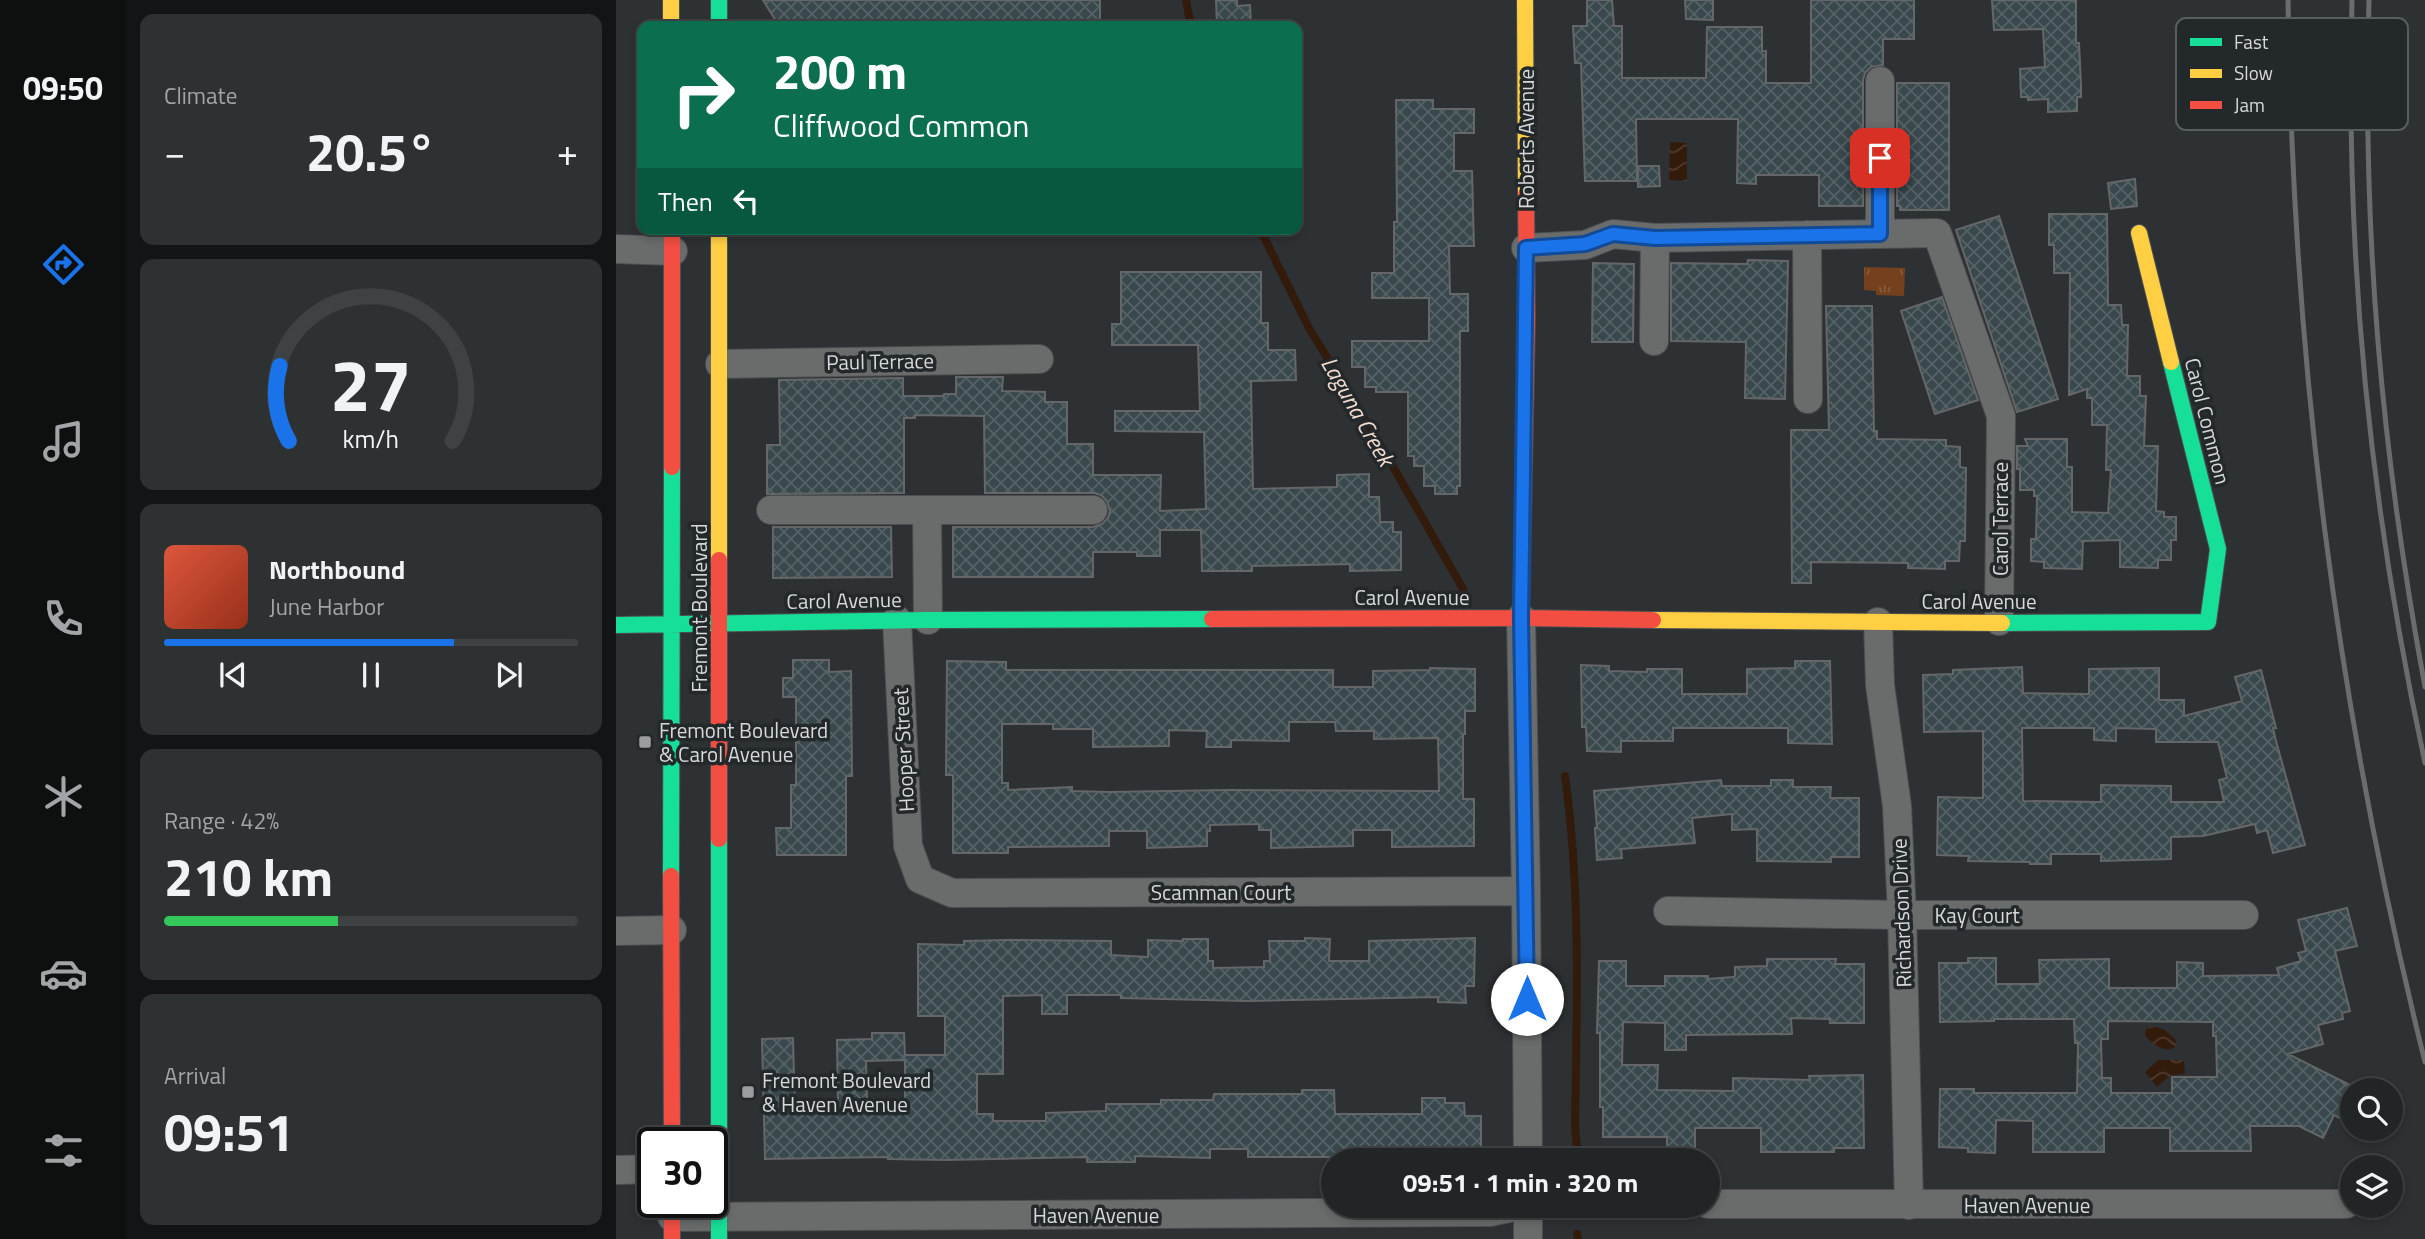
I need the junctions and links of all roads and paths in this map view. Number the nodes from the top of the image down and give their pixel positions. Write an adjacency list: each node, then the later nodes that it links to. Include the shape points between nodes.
1 (671, 0): 4 (street)
2 (719, 0): 5 (street)
3 (1525, 0): 13 (street, Roberts Avenue)
4 (671, 21)
5 (719, 21)
6 (1880, 81): 8 (street)
7 (2139, 233): 27 (street, Carol Common, via 2218,549)
8 (1880, 234): 10 (street); 25 (street, Carol Terrace, via 1937,233 2001,416)
9 (719, 235): 17 (street, Fremont Boulevard)
10 (1807, 235): 11 (street); 18 (street)
11 (1655, 238): 13 (street, via 1613,234 1585,244); 15 (street)
12 (673, 240): 14 (street); 30 (street, Fremont Boulevard)
13 (1526, 248): 22 (street, Roberts Avenue)
14 (616, 249)
15 (1654, 341)
16 (1039, 359): 17 (street, Paul Terrace)
17 (720, 364): 28 (street, Fremont Boulevard)
18 (1808, 399)
19 (771, 510): 20 (street)
20 (927, 510): 21 (street); 24 (street)
21 (1093, 510)
22 (1521, 618): 24 (street, Carol Avenue); 26 (street, Carol Avenue); 32 (street, Roberts Avenue)
23 (897, 620): 24 (street, Carol Avenue); 28 (street, Carol Avenue); 31 (street, Hooper Street, via 908,846)
24 (928, 620)
25 (1999, 621): 26 (street, Carol Avenue); 27 (street, Carol Avenue)
26 (1878, 622): 34 (street, Richardson Drive, via 1880,685 1897,806)
27 (2208, 622)
28 (720, 624): 30 (street, Carol Avenue); 48 (street, Fremont Boulevard)
29 (616, 625): 30 (street, Carol Avenue)
30 (671, 626): 36 (street, Fremont Boulevard)
31 (920, 879): 32 (street, Scamman Court, via 952,893)
32 (1526, 891): 39 (street, Roberts Avenue)
33 (1668, 911): 34 (street, Kay Court)
34 (1902, 915): 35 (street, Kay Court); 44 (street, Richardson Drive)
35 (2244, 915)
36 (672, 930): 37 (street); 38 (street, Fremont Boulevard)
37 (616, 931)
38 (672, 1127)
39 (1528, 1148)
40 (637, 1169): 41 (street)
41 (616, 1170)
42 (1720, 1204): 44 (street, Haven Avenue)
43 (2340, 1204): 44 (street, Haven Avenue)
44 (1909, 1205)
45 (1321, 1216): 48 (street, Haven Avenue)
46 (1528, 1218): 49 (street)
47 (672, 1219): 48 (street, Haven Avenue)
48 (719, 1228)
49 (1528, 1239)

